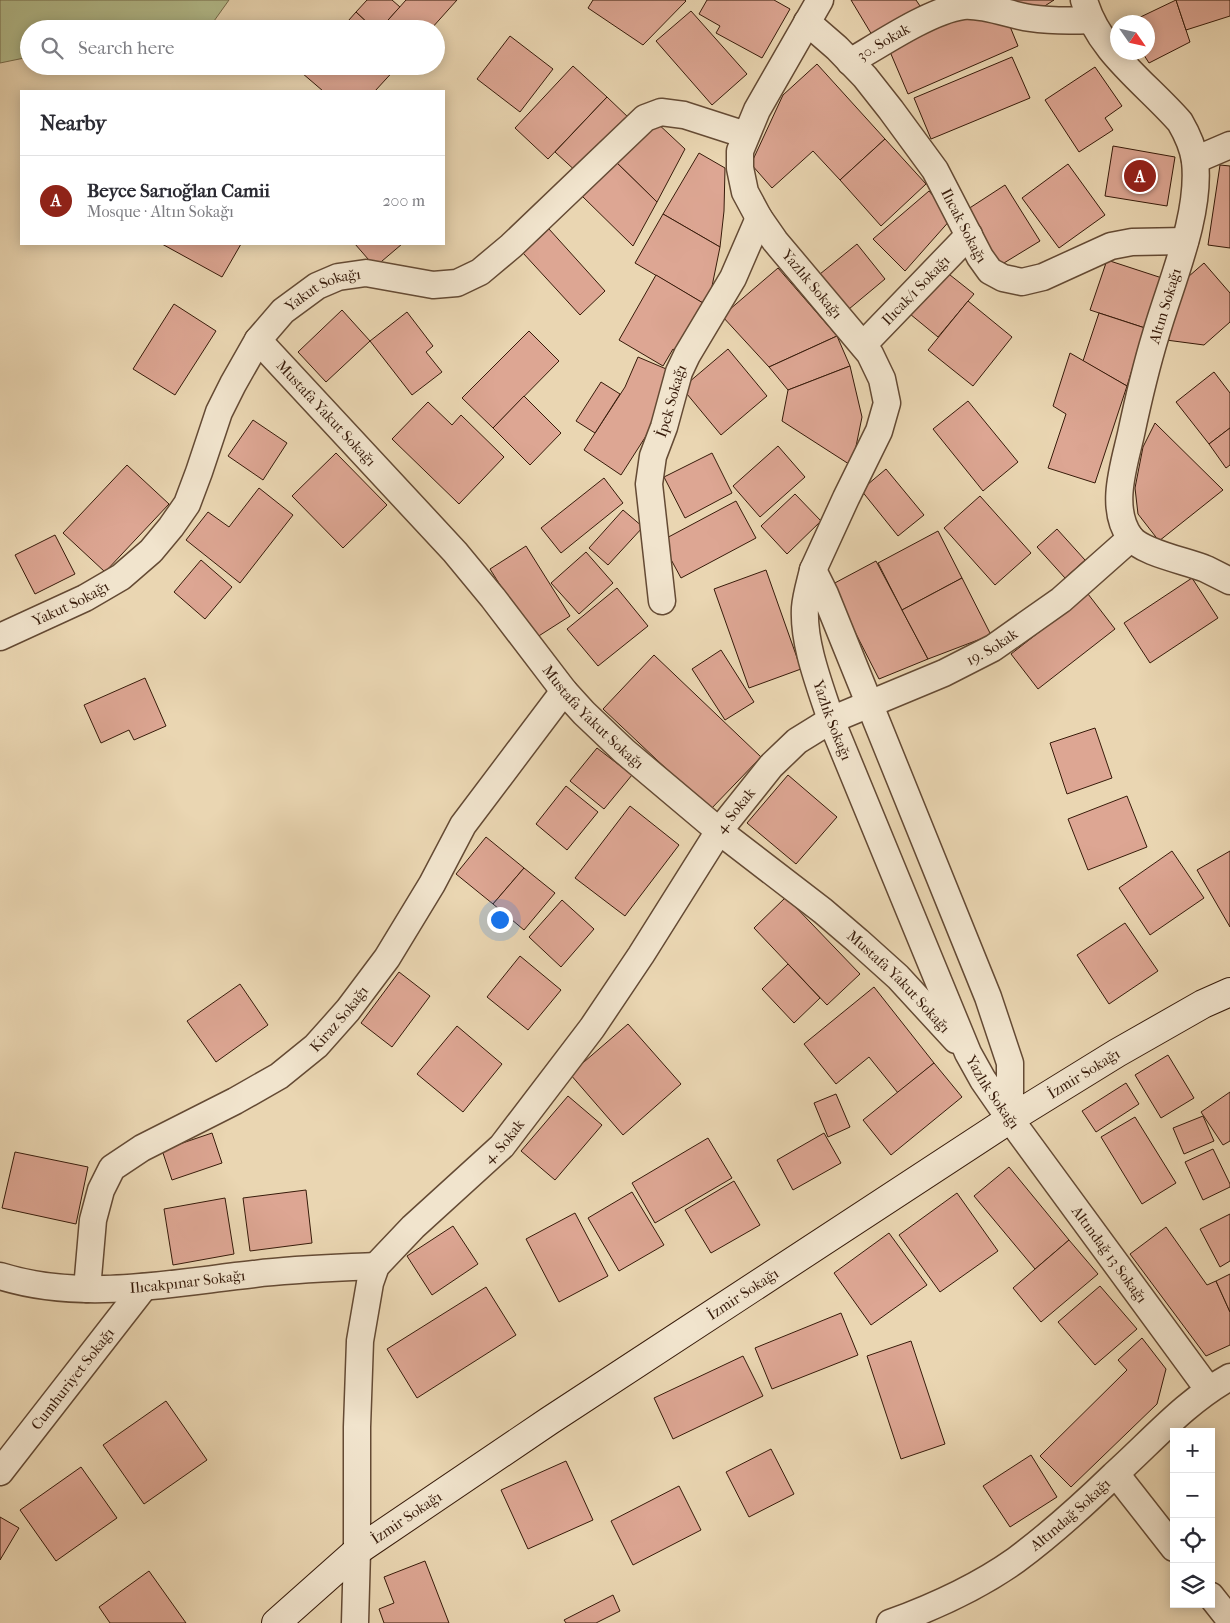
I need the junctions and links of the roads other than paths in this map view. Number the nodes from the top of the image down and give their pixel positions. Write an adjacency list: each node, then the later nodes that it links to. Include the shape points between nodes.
1 (820, 0): 3 (street, Yazlık Sokağı)
2 (1088, 10): 4 (street, 30. Sokak, via 1062,21 964,6 939,13); 7 (street, Altın Sokağı, via 1105,42 1180,122)
3 (807, 22): 4 (street, Ilıcak Sokağı); 5 (street, Yazlık Sokağı)
4 (850, 62): 9 (street, Ilıcak Sokağı, via 892,110 935,170)
5 (746, 135): 8 (street, Yazlık Sokağı, via 740,151 740,168 745,192); 11 (street, Yakut Sokağı, via 684,114 661,112 646,118 480,272 457,283 434,285 366,274 338,277 317,286 282,311)
6 (1230, 145): 7 (street)
7 (1195, 160): 10 (street, Altın Sokağı, via 1194,196)
8 (759, 218): 12 (street, Yazlık Sokağı); 16 (street, İpek Sokağı, via 733,278 679,372 653,456 649,484)
9 (969, 235): 10 (street, Ilıcak Sokağı, via 990,271 1022,282 1043,278 1111,246); 12 (street, Ilıcak/1 Sokağı)
10 (1185, 240): 13 (street, Altın Sokağı, via 1155,336 1122,470 1119,501 1122,523)
11 (258, 340): 17 (street, Yakut Sokağı, via 219,412 187,504 151,551 121,577 85,598); 18 (street, Mustafa Yakut Sokağı, via 455,552)
12 (863, 345): 14 (street, Yazlık Sokağı, via 882,379 887,403 879,431)
13 (1131, 538): 15 (street, via 1149,550); 19 (street, 19. Sokak, via 1061,600 993,648)
14 (814, 570): 19 (street, Yazlık Sokağı); 20 (street, Yazlık Sokağı, via 807,590 806,637)
15 (1230, 581)
16 (662, 601)
17 (0, 637)
18 (564, 691): 21 (street, Mustafa Yakut Sokağı, via 624,751); 28 (street, Kiraz Sokağı, via 463,825 387,958 316,1046 279,1076 142,1148 112,1168 101,1190 93,1220)
19 (870, 705): 20 (street, 19. Sokak); 24 (street, Yazlık Sokağı, via 1006,1046 1010,1063)
20 (831, 720): 21 (street, 4. Sokak, via 798,741 778,760); 23 (street, Yazlık Sokağı)
21 (719, 831): 23 (street, Mustafa Yakut Sokağı, via 858,941 898,977); 25 (street, 4. Sokak, via 641,956 526,1116 502,1146 392,1247)
22 (1230, 992): 24 (street, İzmir Sokağı, via 1117,1053)
23 (968, 1053): 24 (street, Yazlık Sokağı)
24 (1010, 1119): 29 (street, Altındağ 13 Sokağı); 33 (street, İzmir Sokağı)
25 (376, 1266): 27 (street, Ilıcakpınar Sokağı, via 304,1269); 33 (street, 4. Sokak, via 360,1341)
26 (0, 1276): 28 (street, Ilıcakpınar Sokağı)
27 (144, 1287): 28 (street, Ilıcakpınar Sokağı); 30 (street, Cumhuriyet Sokağı)
28 (87, 1289)
29 (1219, 1383): 31 (street, Altındağ Sokağı, via 1171,1420)
30 (0, 1472)
31 (1116, 1474): 32 (street); 38 (street, Altındağ Sokağı, via 1015,1561 971,1588)
32 (1170, 1543)
33 (357, 1550): 36 (street, İzmir Sokağı); 37 (street, 4. Sokak)
34 (1215, 1601): 35 (street)
35 (1230, 1620)
36 (276, 1623)
37 (355, 1623)
38 (890, 1623)

